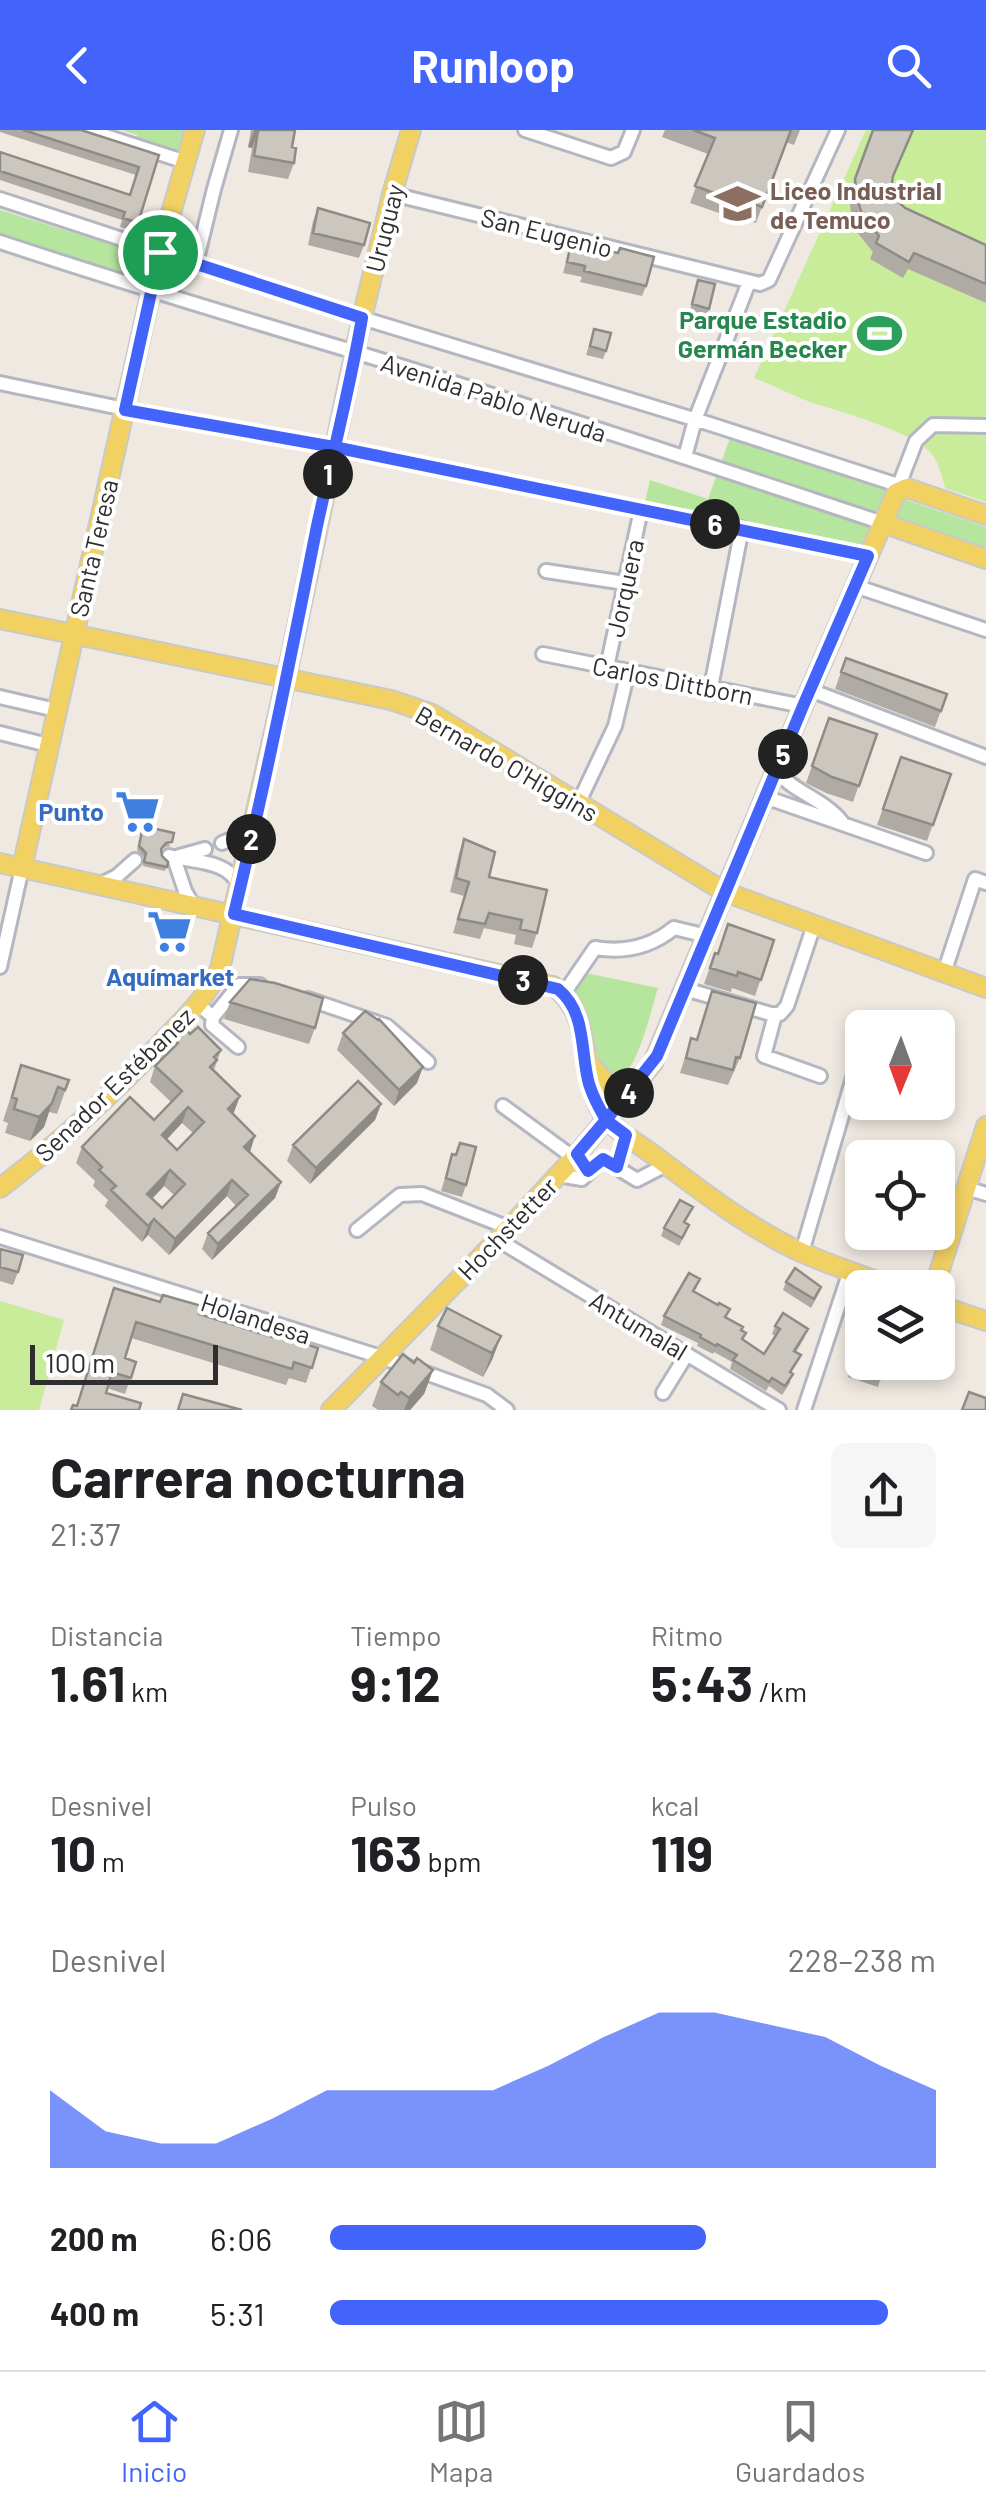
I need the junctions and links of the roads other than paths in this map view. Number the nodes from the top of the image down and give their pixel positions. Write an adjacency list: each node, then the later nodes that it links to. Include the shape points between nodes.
1 (87, 130): 8 (street)
2 (195, 130): 8 (main road, Santa Teresa)
3 (231, 130): 13 (street)
4 (411, 130): 9 (main road, Uruguay)
5 (525, 130): 6 (street, via 612,158 624,152)
6 (633, 130)
7 (838, 130): 14 (street, via 770,280)
8 (186, 162): 12 (main road, Santa Teresa)
9 (392, 194): 14 (street, San Eugenio); 16 (main road, Uruguay)
10 (0, 200): 12 (street, Avenida Pablo Neruda)
11 (0, 242): 15 (street, Avenida Pablo Neruda)
12 (160, 252): 13 (street, Avenida Pablo Neruda); 15 (main road, Santa Teresa)
13 (196, 263): 16 (street, Avenida Pablo Neruda)
14 (755, 283): 20 (street)
15 (151, 292): 17 (street, Avenida Pablo Neruda); 19 (main road, Santa Teresa)
16 (362, 318): 17 (main road, Uruguay); 20 (street, Avenida Pablo Neruda)
17 (356, 353): 22 (main road, Uruguay); 23 (street, Avenida Pablo Neruda)
18 (0, 383): 19 (street)
19 (125, 410): 22 (street); 36 (main road, Santa Teresa)
20 (696, 420): 23 (street); 24 (street, Avenida Pablo Neruda)
21 (986, 426): 24 (street, via 933,425 916,441)
22 (334, 447): 25 (street); 40 (main road, Uruguay)
23 (685, 457): 27 (street, Avenida Pablo Neruda)
24 (903, 487): 26 (main road, Avenida Pablo Neruda); 27 (main road, Hochstetter)
25 (640, 510): 28 (street); 32 (street, Jorquera)
26 (986, 515)
27 (883, 523): 29 (main road, Hochstetter); 30 (main road, Avenida Pablo Neruda)
28 (742, 528): 29 (street); 41 (street)
29 (868, 556): 33 (main road, Hochstetter)
30 (986, 559)
31 (546, 571): 32 (street)
32 (625, 583): 38 (street, Jorquera)
33 (856, 586): 35 (street); 43 (main road, Hochstetter)
34 (0, 619): 36 (main road, Bernardo O'Higgins)
35 (986, 630)
36 (73, 634): 40 (main road, Bernardo O'Higgins); 44 (main road, Santa Teresa)
37 (544, 654): 38 (street, Carlos Dittborn)
38 (608, 667): 39 (street, Carlos Dittborn)
39 (628, 671): 41 (street, Carlos Dittborn); 50 (street, Jorquera, via 615,726)
40 (286, 678): 50 (main road, Bernardo O'Higgins, via 432,714); 52 (main road, Uruguay)
41 (710, 687): 43 (street, Carlos Dittborn)
42 (0, 697): 44 (street)
43 (806, 698): 47 (street, Carlos Dittborn); 48 (main road, Hochstetter)
44 (56, 710): 46 (main road, Santa Teresa)
45 (0, 733): 46 (street)
46 (48, 745): 59 (main road, Santa Teresa)
47 (986, 757)
48 (776, 771): 49 (main road, Hochstetter); 51 (street)
49 (765, 797): 51 (street); 63 (main road, Hochstetter)
50 (578, 804): 63 (main road, Bernardo O'Higgins)
51 (843, 824): 55 (street)
52 (253, 830): 53 (street); 62 (main road, Uruguay)
53 (222, 843)
54 (205, 849): 56 (street)
55 (926, 853)
56 (171, 857): 62 (street, via 224,868); 64 (street)
57 (136, 860): 61 (street)
58 (0, 863): 59 (main road)
59 (22, 868): 61 (main road); 68 (street, Santa Teresa)
60 (986, 883): 69 (street, via 975,879)
61 (100, 885): 64 (main road)
62 (240, 887): 65 (main road, Uruguay)
63 (725, 892): 66 (main road, Bernardo O'Higgins); 67 (main road, Hochstetter)
64 (193, 905): 65 (main road)
65 (234, 914): 71 (main road); 75 (main road, Senador Estébanez, via 220,969)
66 (814, 925): 69 (main road, Bernardo O'Higgins); 76 (street, via 788,1006)
67 (707, 936): 71 (street, via 674,928 638,948 596,948 569,986); 72 (main road, Hochstetter)
68 (0, 968)
69 (944, 973): 70 (main road, Bernardo O'Higgins)
70 (986, 988)
71 (558, 989): 79 (main road, via 575,1010)
72 (685, 989): 76 (street); 82 (main road, Hochstetter, via 657,1056)
73 (281, 991): 77 (street, via 239,985)
74 (298, 996): 80 (street, via 388,1026)
75 (198, 1004): 77 (street); 91 (main road, Senador Estébanez, via 78,1124)
76 (774, 1015): 81 (street, via 764,1056)
77 (213, 1017): 78 (street, via 212,1026)
78 (238, 1047)
79 (586, 1057): 82 (main road, via 606,1083); 85 (main road)
80 (428, 1062)
81 (820, 1076)
82 (630, 1092): 85 (main road, Hochstetter)
83 (503, 1106): 88 (street)
84 (845, 1106): 97 (street)
85 (606, 1120): 87 (main road); 88 (main road, Hochstetter)
86 (986, 1126): 92 (main road)
87 (626, 1135): 89 (main road); 90 (street)
88 (581, 1165): 90 (street, via 603,1159); 95 (main road, Hochstetter, via 558,1175)
89 (666, 1165): 90 (street, via 637,1180); 97 (main road)
90 (617, 1167)
91 (0, 1188)
92 (966, 1188): 93 (street); 99 (main road)
93 (986, 1194)
94 (357, 1230): 95 (street, Antumalal, via 400,1195 422,1194)
95 (504, 1234): 105 (street, Antumalal); 106 (main road, Hochstetter)
96 (0, 1237): 106 (street, Holandesa)
97 (802, 1252): 98 (main road)
98 (847, 1270)
99 (939, 1270)
100 (845, 1286): 111 (street)
101 (955, 1303): 103 (main road)
102 (955, 1311): 104 (main road)
103 (986, 1313)
104 (986, 1321)
105 (686, 1354): 107 (street); 110 (street, Antumalal)
106 (381, 1357): 108 (main road, Hochstetter); 109 (street, Holandesa, via 487,1394)
107 (664, 1392)
108 (331, 1410)
109 (508, 1410)
110 (780, 1410)
111 (804, 1410)

